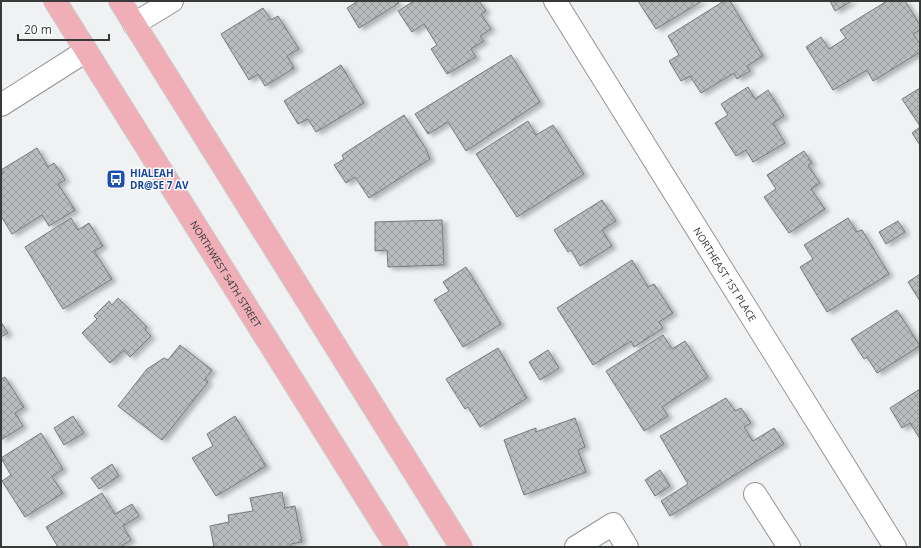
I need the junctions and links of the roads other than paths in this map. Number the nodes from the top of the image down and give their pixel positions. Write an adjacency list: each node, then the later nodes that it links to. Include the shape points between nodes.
1 (55, 1): 7 (main road, NORTHWEST 54TH STREET)
2 (105, 1): 6 (main road)
3 (120, 1): 6 (main road)
4 (172, 1): 6 (street)
5 (555, 1): 15 (street, NORTHEAST 1ST PLACE)
6 (134, 24): 11 (main road)
7 (86, 51): 8 (street); 10 (main road, NORTHWEST 54TH STREET)
8 (1, 105)
9 (756, 494): 14 (street)
10 (397, 547)
11 (461, 547)
12 (576, 547): 13 (street, via 613,524)
13 (627, 547)
14 (789, 547)
15 (895, 547)

